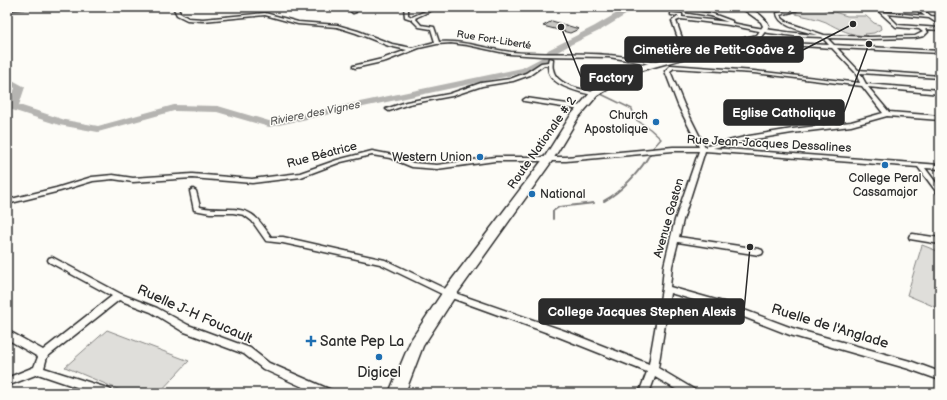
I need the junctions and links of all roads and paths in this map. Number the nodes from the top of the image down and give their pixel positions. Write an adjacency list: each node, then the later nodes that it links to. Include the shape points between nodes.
1 (32, 7): 10 (street)
2 (175, 7): 28 (street, via 178,14 187,20 265,14 298,22 340,27 391,45)
3 (348, 7): 11 (street)
4 (406, 7): 16 (street, via 406,16)
5 (437, 7): 16 (street)
6 (743, 7): 23 (main road, via 764,21)
7 (800, 7): 24 (street, via 778,14 779,18 788,24)
8 (876, 7): 14 (street)
9 (916, 7): 15 (street)
10 (7, 9)
11 (354, 12)
12 (687, 12): 19 (street, via 712,15 731,22)
13 (672, 14): 17 (street, via 681,15)
14 (884, 14): 15 (street); 21 (street, via 897,26)
15 (930, 16): 18 (street); 20 (street)
16 (412, 18): 26 (street, via 420,26 433,28)
17 (680, 18): 19 (street); 31 (street, via 674,21)
18 (940, 18)
19 (729, 24): 23 (street)
20 (940, 24)
21 (921, 28): 22 (street); 24 (street, via 926,32 915,37 868,38)
22 (940, 29)
23 (766, 32): 24 (street); 25 (main road, Route Nationale # 2)
24 (822, 35): 27 (street)
25 (745, 39): 27 (street); 31 (main road, Route Nationale # 2)
26 (437, 43): 28 (street, Rue Fort-Liberté); 30 (street, Rue Fort-Liberté, via 467,44 510,53)
27 (833, 46): 29 (street); 36 (street)
28 (411, 49): 35 (street, Rue Fort-Liberté, via 384,60)
29 (940, 52)
30 (553, 55): 32 (street); 33 (street, Rue Fort-Liberté, via 608,56)
31 (684, 57): 34 (main road, Route Nationale # 2)
32 (550, 63): 40 (street, via 560,83); 42 (street, via 510,80)
33 (657, 64): 34 (main road, Route Nationale # 2); 40 (main road, Route Nationale # 2, via 633,70)
34 (671, 64): 38 (street); 46 (street, via 667,71)
35 (355, 67)
36 (857, 71): 37 (street); 38 (street)
37 (940, 77)
38 (864, 85): 39 (street); 44 (street)
39 (940, 92)
40 (594, 94): 43 (main road, Route Nationale # 2)
41 (526, 100): 43 (street)
42 (390, 108)
43 (581, 108): 47 (main road, Route Nationale # 2)
44 (887, 114): 45 (street); 46 (street, via 852,124 763,135)
45 (940, 118)
46 (703, 149): 47 (street, Rue Jean-Jacques Dessalines); 48 (street, Rue Jean-Jacques Dessalines); 54 (street, Avenue Gaston, via 679,220)
47 (548, 159): 52 (street, Rue Béatrice, via 495,159 425,167 372,153 339,161 301,175 252,181 192,176 133,180 92,179); 59 (main road, Route Nationale # 2)
48 (920, 165): 49 (street, Rue Jean-Jacques Dessalines); 51 (street)
49 (940, 167)
50 (193, 191): 59 (street, via 197,208 204,212 236,211 251,216 269,239 382,262)
51 (940, 192)
52 (7, 202)
53 (913, 237): 55 (street)
54 (676, 239): 56 (street); 58 (street, Avenue Gaston, via 668,266)
55 (940, 241)
56 (759, 252)
57 (52, 260): 60 (street, Ruelle J-H Foucault)
58 (666, 289): 64 (street, Avenue Gaston); 65 (street, Ruelle de l'Anglade, via 720,304 790,331)
59 (449, 294): 64 (street); 69 (main road, Route Nationale # 2, via 416,344)
60 (118, 296): 62 (street); 68 (street, Ruelle J-H Foucault, via 154,310 185,328 247,351 266,366)
61 (7, 334): 62 (street)
62 (43, 355): 63 (street)
63 (38, 370): 66 (street); 67 (street)
64 (653, 370): 70 (street, Avenue Gaston); 71 (street)
65 (940, 376)
66 (7, 382)
67 (107, 393)
68 (327, 393)
69 (398, 393)
70 (644, 393)
71 (691, 393)

